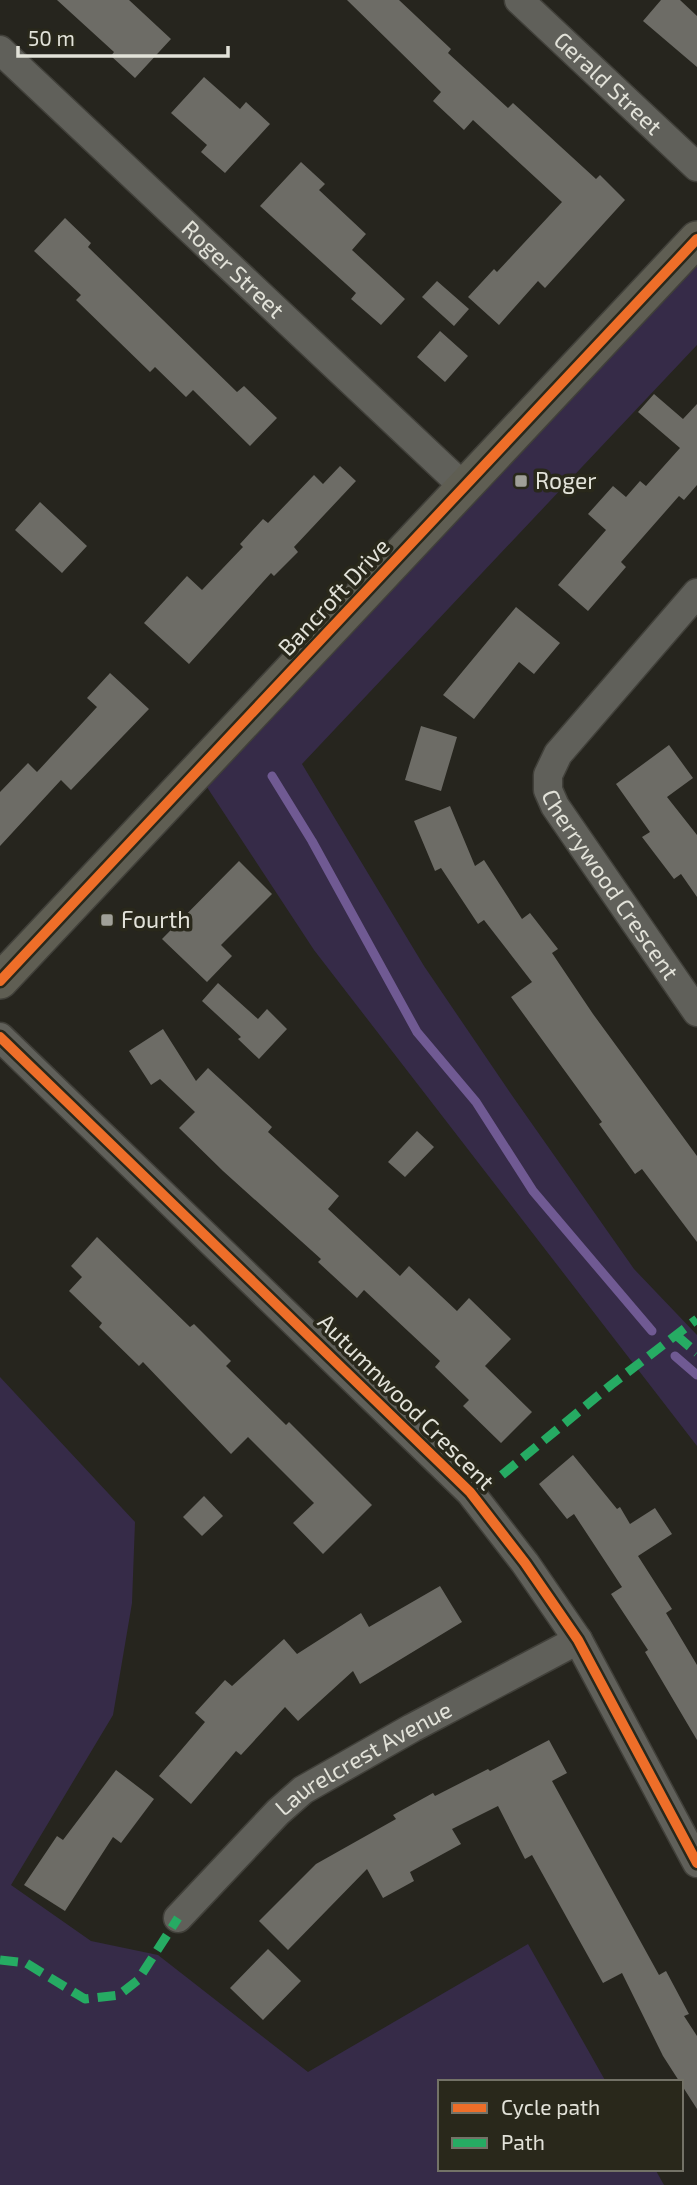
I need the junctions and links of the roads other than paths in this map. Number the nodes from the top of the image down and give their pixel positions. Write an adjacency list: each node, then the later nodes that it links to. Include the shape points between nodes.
1 (519, 0): 3 (street, Gerald Street)
2 (0, 50): 5 (street, Roger Street)
3 (697, 167)
4 (697, 239): 5 (main road, Bancroft Drive)
5 (465, 488): 7 (main road, Bancroft Drive)
6 (697, 593): 8 (street, Cherrywood Crescent, via 558,754 548,775 548,790 569,829)
7 (0, 981)
8 (697, 1012)
9 (0, 1037): 10 (street, Autumnwood Crescent, via 470,1492)
10 (578, 1640): 11 (street, Autumnwood Crescent); 12 (street, Laurelcrest Avenue, via 303,1790)
11 (697, 1863)
12 (178, 1918)

